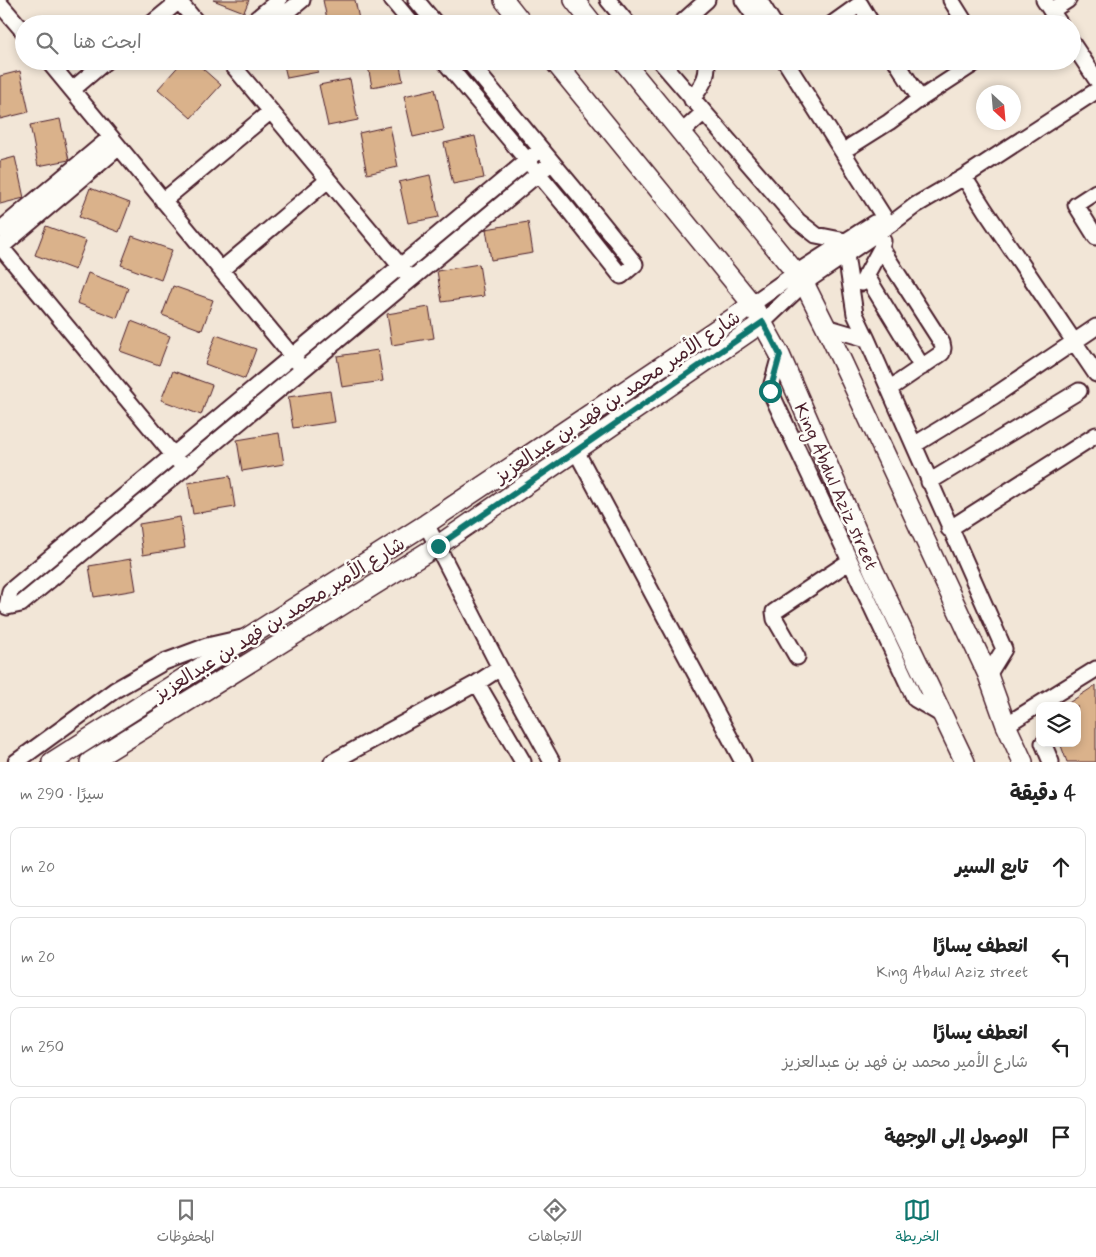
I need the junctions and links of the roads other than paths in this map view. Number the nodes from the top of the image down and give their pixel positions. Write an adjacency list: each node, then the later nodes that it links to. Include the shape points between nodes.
1 (279, 0): 19 (street)
2 (302, 0): 20 (street)
3 (392, 0): 21 (street)
4 (416, 0): 22 (street)
5 (504, 0): 23 (main road)
6 (574, 0): 24 (main road)
7 (608, 0): 25 (street)
8 (707, 0): 26 (street)
9 (743, 0): 27 (street)
10 (759, 0): 28 (street)
11 (951, 0): 31 (street)
12 (1068, 0): 16 (street)
13 (178, 1): 17 (street); 18 (street)
14 (863, 2): 29 (street); 30 (street)
15 (0, 4): 32 (street)
16 (1048, 5)
17 (162, 15)
18 (190, 15)
19 (261, 15)
20 (284, 15)
21 (404, 15)
22 (428, 15)
23 (516, 15)
24 (586, 15)
25 (620, 15)
26 (690, 15)
27 (754, 15)
28 (768, 15)
29 (845, 15)
30 (868, 15)
31 (960, 15)
32 (15, 22)
33 (1081, 56): 47 (street)
34 (55, 70): 48 (street)
35 (95, 70): 48 (street)
36 (237, 70): 52 (street)
37 (452, 70): 58 (street)
38 (475, 70): 57 (street)
39 (561, 70): 77 (main road, King Abdul Aziz street)
40 (630, 70): 54 (main road)
41 (667, 70): 51 (street)
42 (708, 70): 51 (street)
43 (791, 70): 65 (street)
44 (804, 70): 56 (street)
45 (902, 70): 50 (street)
46 (964, 70): 50 (street)
47 (1096, 79)
48 (72, 90): 55 (street)
49 (1096, 92): 61 (street)
50 (920, 99): 56 (street)
51 (692, 100): 53 (street)
52 (271, 111): 62 (street); 64 (street)
53 (703, 113): 54 (street); 69 (street, via 806,229)
54 (681, 133): 75 (main road)
55 (115, 142): 64 (street); 66 (street); 68 (street)
56 (851, 146): 65 (street)
57 (541, 149): 58 (street); 59 (street)
58 (527, 160): 60 (street); 71 (street)
59 (552, 162): 60 (street); 60 (street, via 635,264 621,276)
60 (538, 173): 74 (street)
61 (964, 177): 65 (street); 82 (street)
62 (328, 180): 71 (street); 72 (street)
63 (1096, 192): 67 (street, via 1076,205)
64 (163, 201): 72 (street)
65 (889, 221): 69 (street); 70 (street)
66 (0, 230)
67 (1096, 237)
68 (0, 247): 93 (street)
69 (846, 248): 75 (street); 76 (street)
70 (881, 248): 73 (street); 85 (street, via 942,343 942,353)
71 (400, 266): 74 (street); 84 (street)
72 (221, 270): 84 (street)
73 (866, 275): 76 (street); 85 (street)
74 (411, 278): 86 (street)
75 (800, 278): 77 (street); 78 (street); 79 (main road)
76 (852, 298): 81 (street, via 857,320)
77 (752, 304): 78 (main road, King Abdul Aziz street); 96 (main road, شارع الأمير محمد بن فهد بن عبدالعزيز)
78 (763, 322): 83 (main road, King Abdul Aziz street); 92 (main road, شارع الأمير محمد بن فهد بن عبدالعزيز)
79 (826, 327): 81 (street); 104 (main road)
80 (1096, 327): 82 (street)
81 (867, 339): 88 (street)
82 (1075, 342): 87 (street); 91 (street)
83 (780, 355): 99 (street, via 770,391); 107 (main road, King Abdul Aziz street, via 874,571)
84 (292, 356): 86 (street); 93 (street)
85 (922, 367): 88 (street)
86 (303, 369): 94 (street)
87 (1096, 374)
88 (889, 388): 91 (street)
89 (1079, 391): 95 (street)
90 (1096, 435): 97 (street)
91 (914, 445): 95 (street)
92 (576, 451): 98 (main road, شارع الأمير محمد بن فهد بن عبدالعزيز); 117 (street)
93 (173, 455): 94 (street); 94 (street, via 10,591 7,607 20,604)
94 (184, 468)
95 (929, 482): 97 (street)
96 (426, 524): 98 (street); 100 (main road, شارع الأمير محمد بن فهد بن عبدالعزيز)
97 (950, 529): 104 (street, via 1004,649)
98 (438, 546): 102 (street); 113 (main road, شارع الأمير محمد بن فهد بن عبدالعزيز)
99 (850, 560): 101 (street, via 774,612); 107 (street, via 914,699)
100 (249, 637): 111 (street, via 207,646 164,662 115,690); 112 (main road, شارع الأمير محمد بن فهد بن عبدالعزيز)
101 (797, 657)
102 (500, 668): 105 (street); 116 (street)
103 (1096, 668): 106 (street)
104 (988, 675): 108 (main road)
105 (477, 683): 114 (street); 115 (street)
106 (1053, 700): 108 (street)
107 (944, 716): 118 (main road, King Abdul Aziz street)
108 (1006, 725): 110 (main road)
109 (1045, 747): 119 (street)
110 (1023, 761)
111 (16, 762)
112 (52, 762)
113 (90, 762)
114 (332, 762)
115 (523, 762)
116 (552, 762)
117 (743, 762)
118 (965, 762)
119 (1051, 762)

